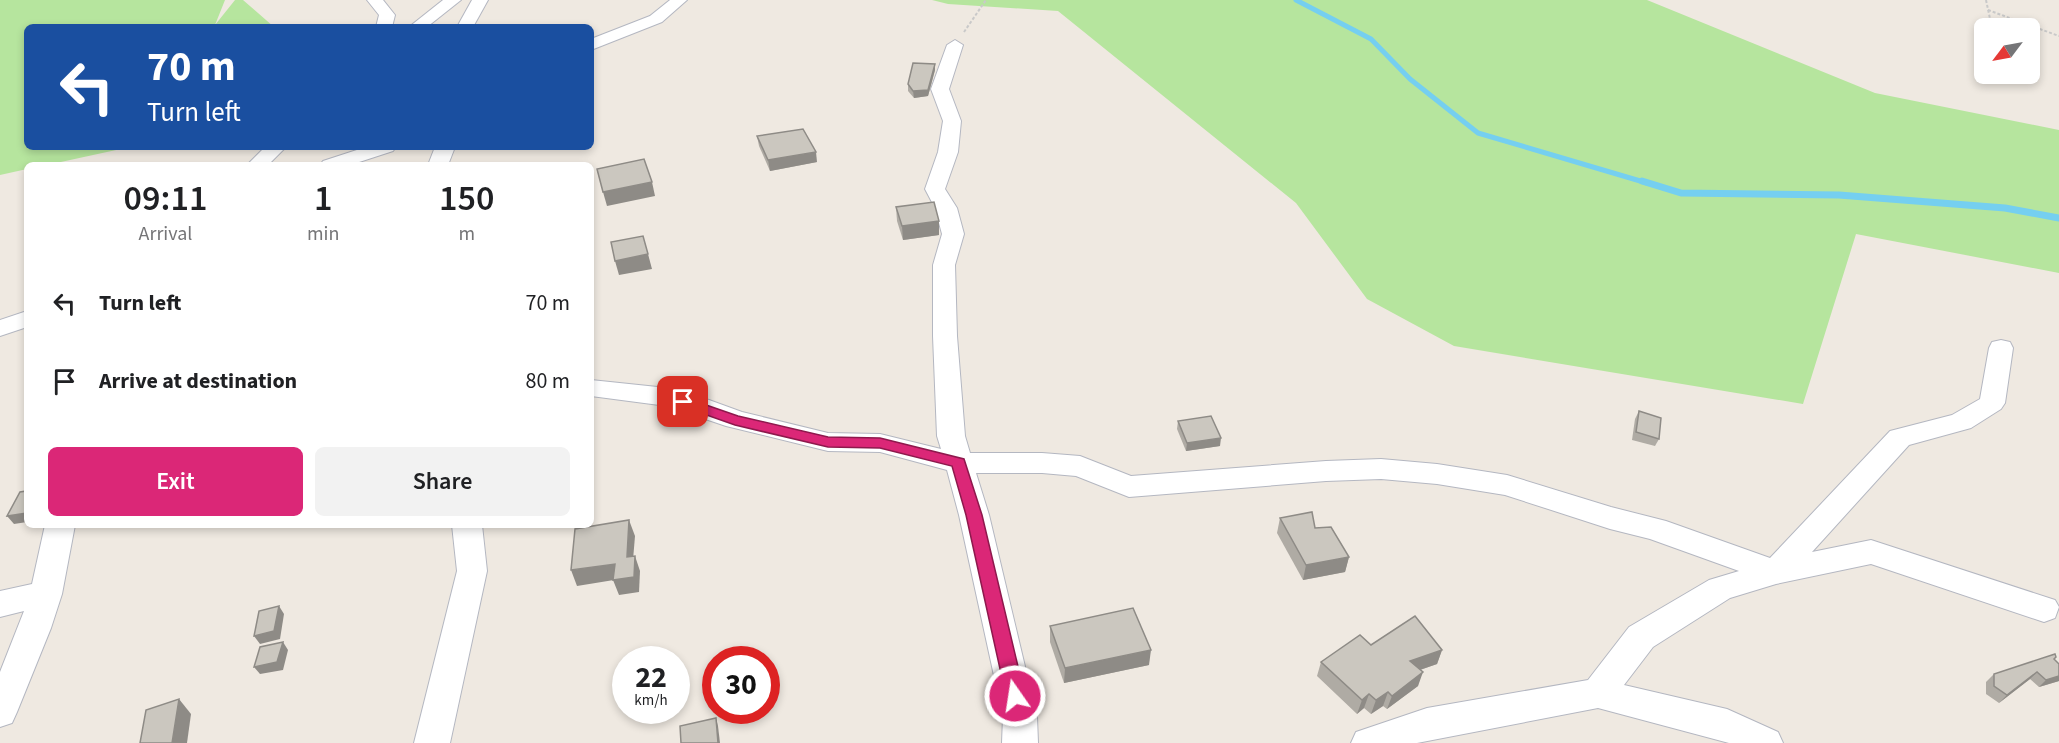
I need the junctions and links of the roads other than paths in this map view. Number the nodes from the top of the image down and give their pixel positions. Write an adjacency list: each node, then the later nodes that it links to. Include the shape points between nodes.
1 (375, 0): 5 (street, via 387,15)
2 (453, 0): 6 (street)
3 (480, 0): 7 (street)
4 (679, 0): 8 (street, via 656,19)
5 (385, 24)
6 (421, 24)
7 (467, 24)
8 (594, 44)
9 (955, 45): 19 (street, via 940,89 952,121 948,152 935,189 946,208 953,234 944,265 945,336 951,436)
10 (273, 150): 12 (street)
11 (377, 150): 13 (street)
12 (260, 162)
13 (339, 162)
14 (24, 319): 16 (street)
15 (24, 326): 16 (street)
16 (0, 330)
17 (2001, 348): 22 (street, via 1992,403 1961,422 1900,438)
18 (594, 388): 19 (street, via 667,397 735,420 828,442 880,443)
19 (959, 463): 22 (street, via 1080,466 1129,487 1326,471 1381,469 1437,474 1507,485 1654,529); 29 (street, via 1020,717)
20 (59, 528): 23 (street)
21 (467, 528): 28 (street, via 472,571)
22 (1776, 572): 25 (street, via 1872,552); 26 (street, via 1720,589 1641,637)
23 (46, 594): 24 (street); 27 (street)
24 (0, 604)
25 (2043, 609)
26 (1598, 693): 30 (street, via 1427,724); 31 (street, via 1727,725)
27 (0, 712)
28 (432, 743)
29 (1020, 743)
30 (1369, 743)
31 (1765, 743)

